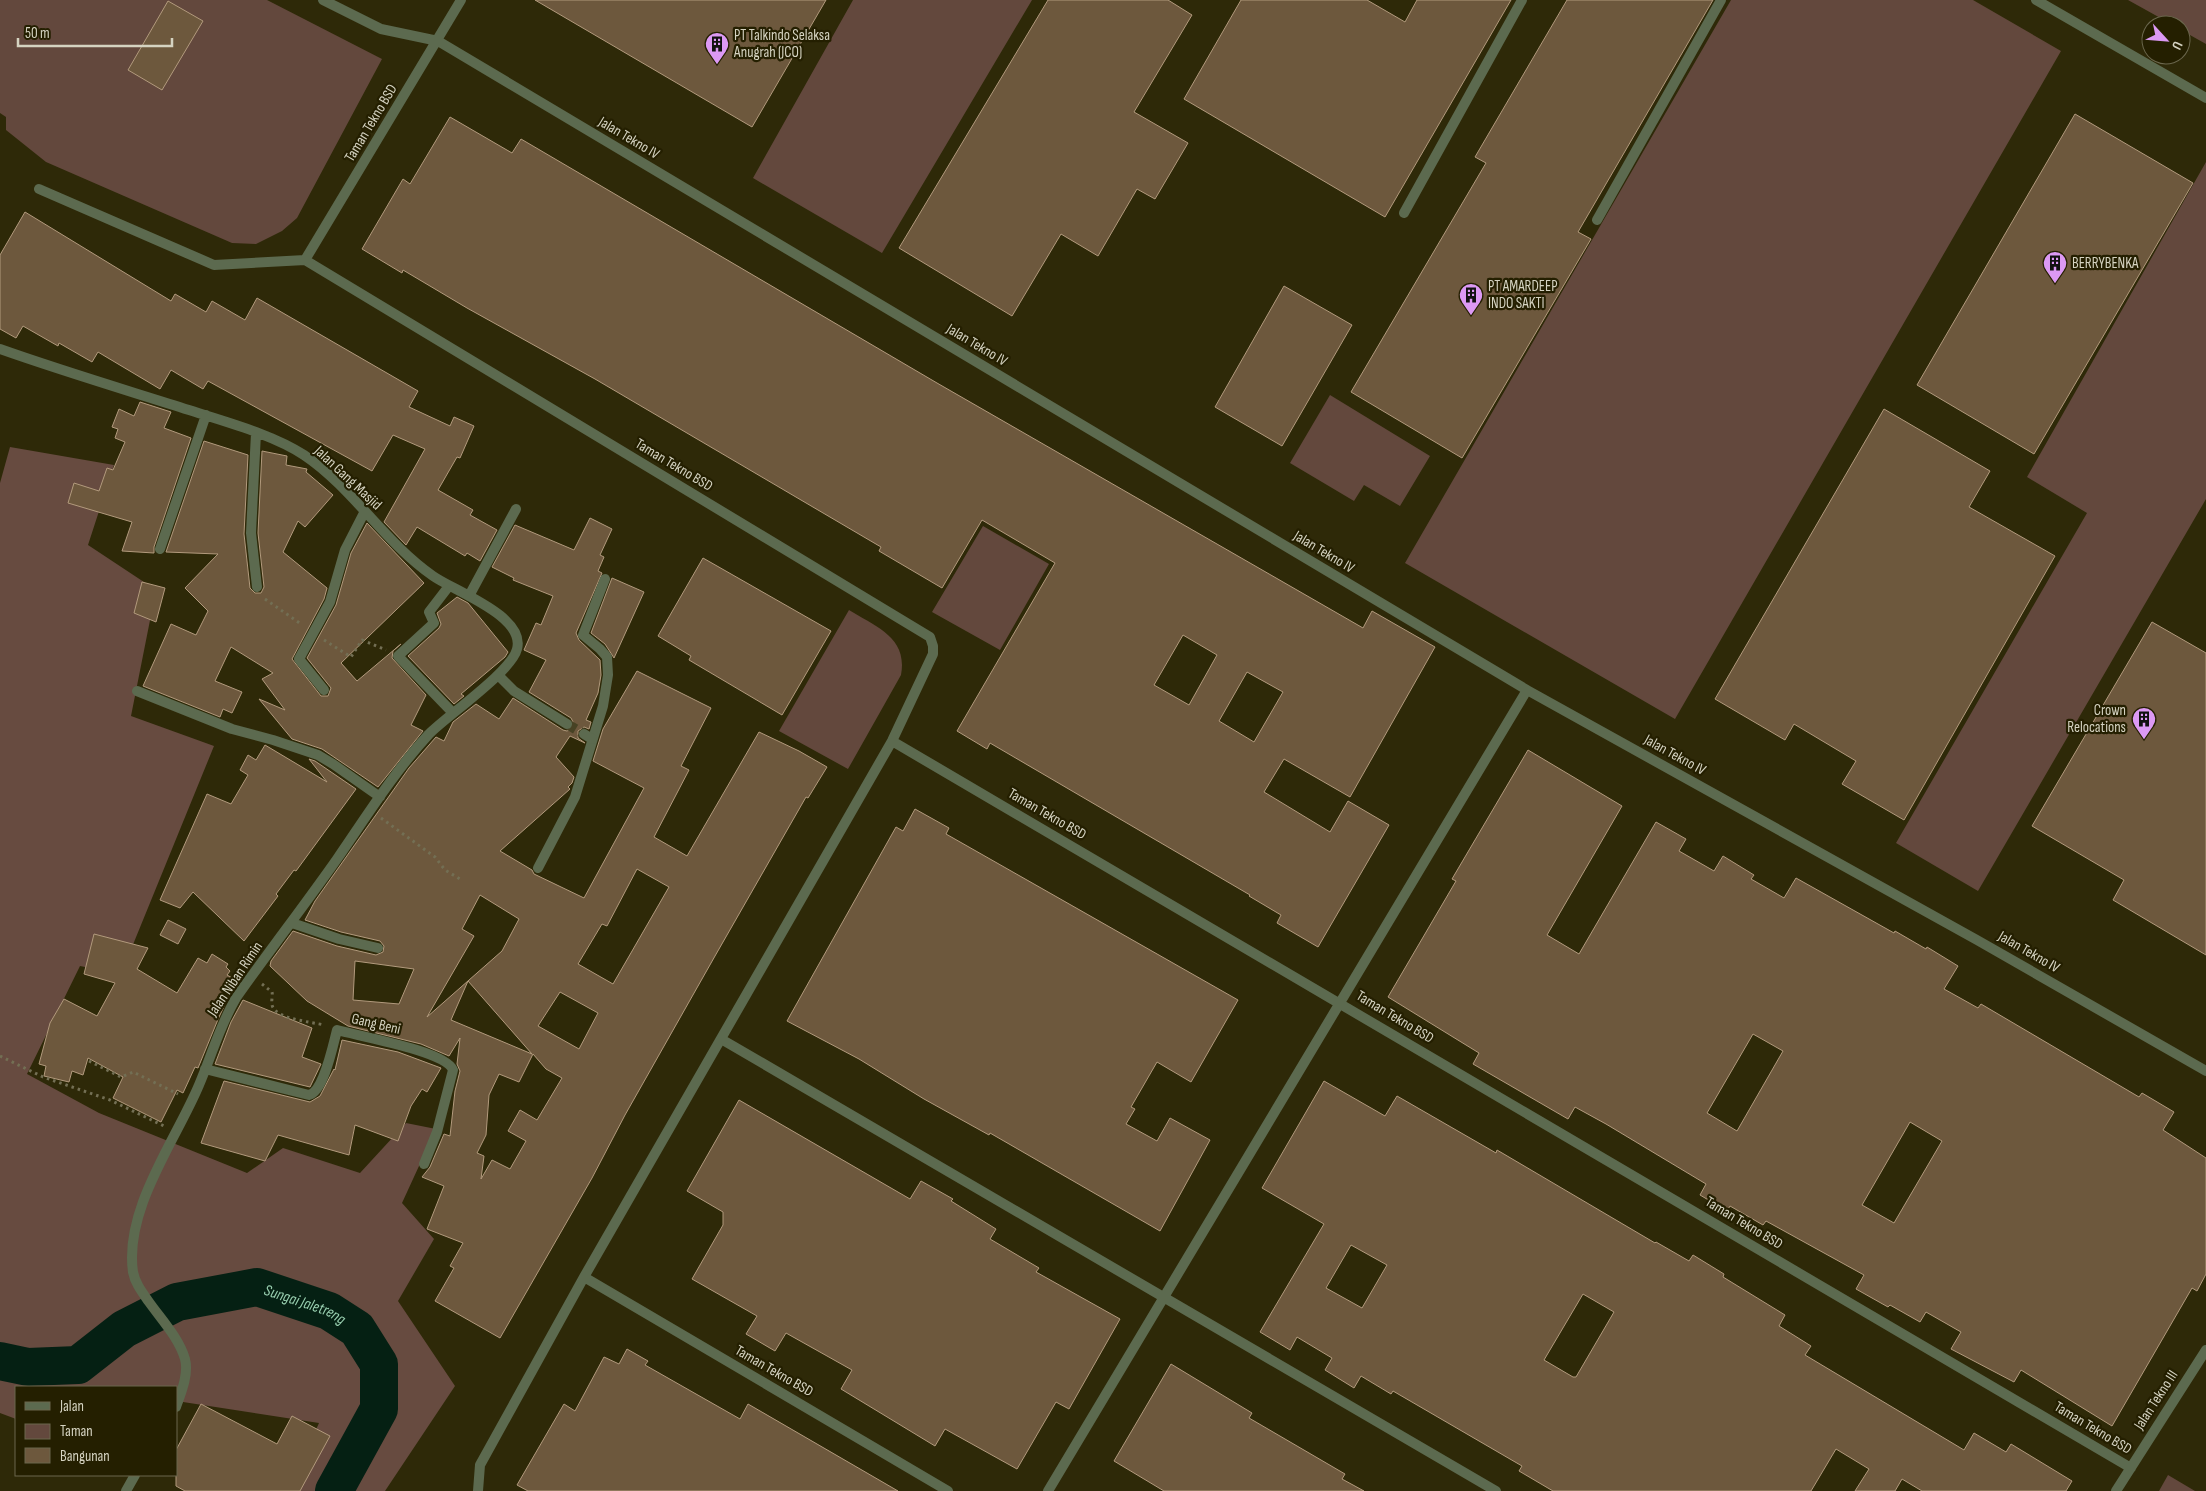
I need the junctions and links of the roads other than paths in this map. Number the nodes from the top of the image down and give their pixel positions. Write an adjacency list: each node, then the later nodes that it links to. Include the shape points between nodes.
1 (323, 0): 6 (street, Jalan Tekno IV, via 381,29)
2 (461, 0): 6 (street, Taman Tekno BSD)
3 (1522, 0): 9 (street)
4 (1721, 0): 10 (street)
5 (2036, 0): 7 (street)
6 (438, 41): 11 (street, Taman Tekno BSD); 24 (street, Jalan Tekno IV)
7 (2206, 98)
8 (40, 189): 11 (street, via 214,265)
9 (1404, 213)
10 (1597, 220)
11 (305, 260): 28 (street, Taman Tekno BSD, via 930,637 933,654)
12 (0, 349): 13 (street, Jalan Gang Masjid)
13 (206, 416): 14 (street, Jalan Gang Masjid); 17 (street)
14 (256, 434): 16 (street, Jalan Gang Masjid, via 305,457 326,473); 20 (street, via 251,533)
15 (516, 509): 21 (street)
16 (364, 512): 19 (street, Jalan Gang Masjid, via 410,557); 23 (street, via 345,550 330,602 299,659)
17 (160, 549)
18 (604, 579): 30 (street, via 583,635 604,653 608,661 603,706 588,737 575,798)
19 (450, 586): 21 (street, Jalan Gang Masjid); 26 (street, via 429,612 434,623 398,656)
20 (257, 587)
21 (469, 596): 22 (street, Jalan Gang Masjid, via 506,620 517,638 514,657)
22 (498, 675): 26 (street, Jalan Niban Rimin); 27 (street, via 519,695)
23 (324, 690)
24 (1527, 690): 33 (street, Taman Tekno BSD); 36 (street, Jalan Tekno IV)
25 (137, 691): 29 (street, via 232,729 318,755)
26 (453, 713): 29 (street, Jalan Niban Rimin, via 403,764)
27 (567, 724)
28 (892, 741): 33 (street, Taman Tekno BSD); 34 (street, Taman Tekno BSD)
29 (380, 797): 31 (street, Jalan Niban Rimin)
30 (538, 868)
31 (292, 923): 32 (street); 35 (street, Jalan Niban Rimin, via 251,976 225,1018)
32 (378, 948)
33 (1341, 1003): 39 (street, Taman Tekno BSD); 42 (street, Taman Tekno BSD)
34 (721, 1039): 38 (street, Taman Tekno BSD); 39 (street)
35 (205, 1069): 37 (street, Gang Beni, via 312,1095 326,1070 337,1030 410,1048 443,1061 453,1068 437,1132); 41 (street, Jalan Niban Rimin, via 146,1194 132,1255 138,1286 169,1330 185,1360 183,1388)
36 (2206, 1071)
37 (424, 1164)
38 (584, 1277): 45 (street, Taman Tekno BSD, via 480,1465); 46 (street, Taman Tekno BSD)
39 (1164, 1297): 47 (street, Taman Tekno BSD); 48 (street)
40 (2206, 1350): 42 (street, Jalan Tekno III)
41 (178, 1402)
42 (2131, 1468): 49 (street, Jalan Tekno III)
43 (135, 1476): 44 (street)
44 (126, 1491)
45 (478, 1491)
46 (948, 1491)
47 (1048, 1491)
48 (1496, 1491)
49 (2116, 1491)

